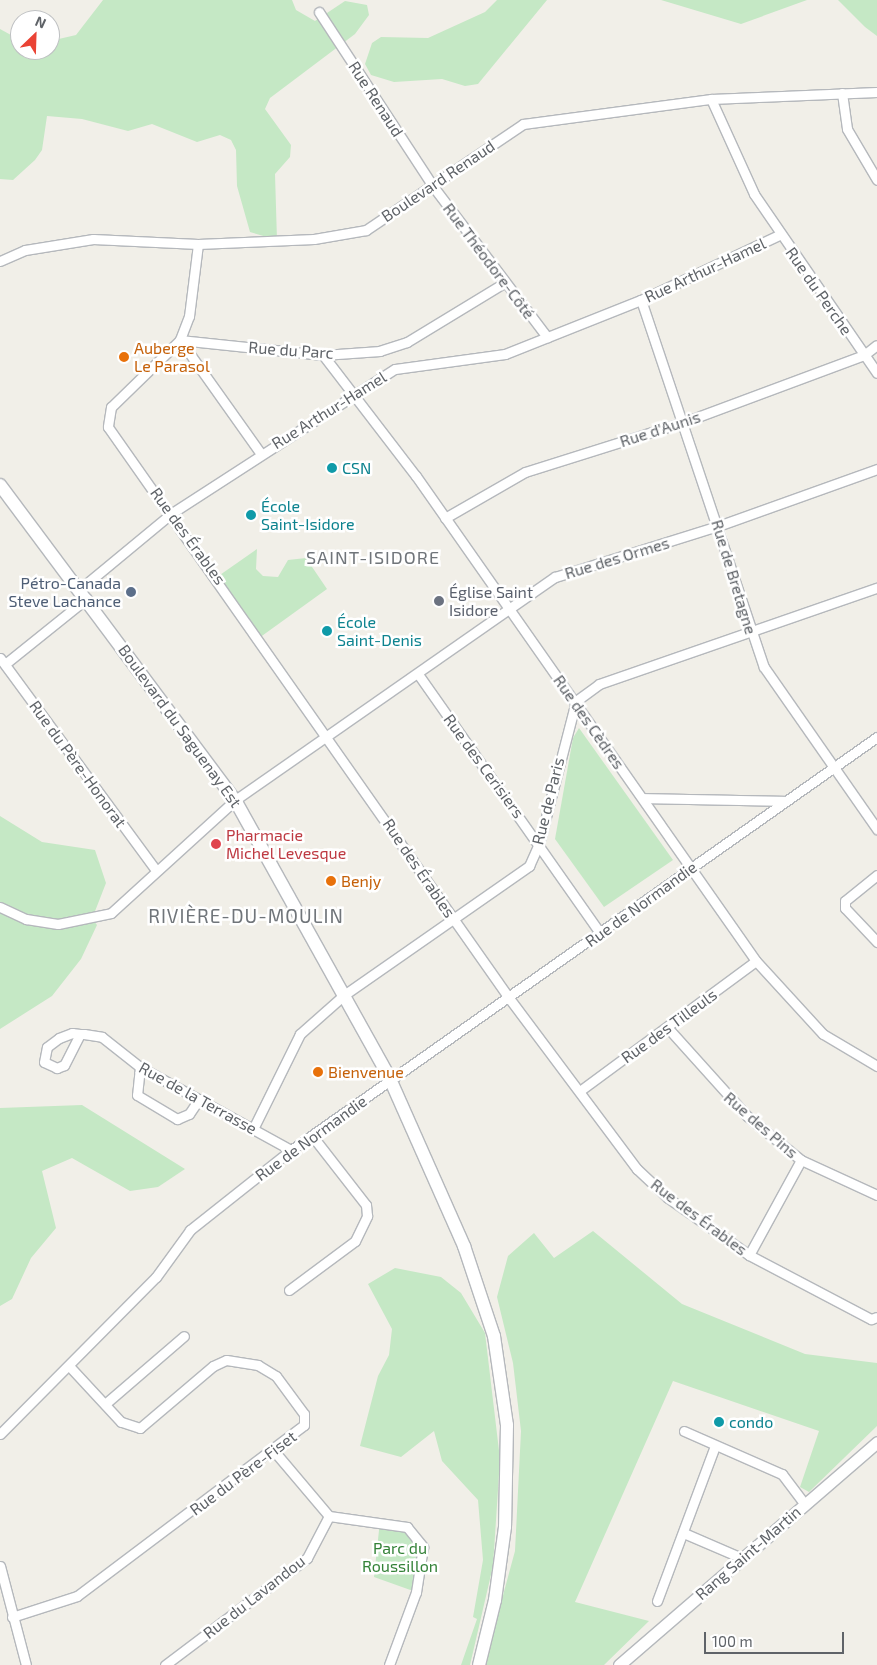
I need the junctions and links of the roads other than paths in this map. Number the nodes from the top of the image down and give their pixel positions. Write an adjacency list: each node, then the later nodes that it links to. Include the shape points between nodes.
1 (319, 12): 6 (street, Rue Renaud)
2 (877, 92): 3 (street, Boulevard Renaud)
3 (842, 93): 4 (street, Boulevard Renaud); 5 (street, via 848,129)
4 (711, 99): 6 (street, Boulevard Renaud, via 524,124); 7 (street, Rue du Perche, via 738,162)
5 (877, 180)
6 (432, 185): 8 (street, Boulevard Renaud, via 366,230 314,239); 10 (street, Rue Théodore-Côté)
7 (779, 235): 11 (street, Rue Arthur-Hamel); 16 (street, Rue du Perche)
8 (198, 244): 9 (street, Boulevard Renaud, via 93,239 25,250); 13 (street, via 189,316)
9 (0, 260)
10 (504, 283): 12 (street, Rue Théodore-Côté); 15 (street, Rue du Parc, via 407,342 380,351)
11 (641, 300): 12 (street, Rue Arthur-Hamel); 19 (street, Rue de Bretagne)
12 (547, 337): 18 (street, Rue Arthur-Hamel, via 505,354 395,370)
13 (180, 340): 15 (street, Rue du Parc); 20 (street); 23 (street, Rue des Érables, via 111,407 108,427)
14 (877, 345): 16 (street, Rue d'Aunis)
15 (323, 355): 18 (street, Rue des Cèdres)
16 (864, 355): 17 (street, Rue du Perche); 19 (street, Rue d'Aunis)
17 (877, 373)
18 (351, 397): 20 (street, Rue Arthur-Hamel); 24 (street, Rue des Cèdres, via 390,440)
19 (684, 422): 24 (street, Rue d'Aunis, via 525,472); 25 (street, Rue de Bretagne)
20 (261, 454): 23 (street, Rue Arthur-Hamel)
21 (877, 469): 25 (street, Rue des Ormes)
22 (0, 485): 27 (main road, Boulevard du Saguenay Est)
23 (172, 513): 27 (street, Rue Arthur-Hamel); 33 (street, Rue des Érables)
24 (445, 518): 28 (street, Rue des Cèdres)
25 (718, 526): 28 (street, Rue des Ormes, via 555,577); 29 (street, Rue de Bretagne)
26 (877, 588): 29 (street)
27 (83, 593): 30 (street, Rue Arthur-Hamel); 37 (main road, Boulevard du Saguenay Est)
28 (509, 611): 31 (street, Rue des Ormes); 32 (street, Rue des Cèdres)
29 (750, 632): 32 (street, via 599,684); 35 (street, Rue de Bretagne, via 764,667)
30 (2, 661): 42 (street, Rue du Père-Honorat)
31 (418, 674): 33 (street, Rue des Ormes); 40 (street, Rue des Cerisiers)
32 (576, 701): 36 (street, Rue des Cèdres); 40 (street, Rue de Paris)
33 (328, 734): 37 (street, Rue des Ormes); 45 (street, Rue des Érables)
34 (877, 737): 35 (street, Rue de Normandie)
35 (833, 768): 38 (street, Rue de Normandie); 39 (street, Rue de Bretagne)
36 (643, 798): 38 (street); 41 (street, Rue des Cèdres)
37 (236, 800): 42 (street, Rue des Ormes); 49 (main road, Boulevard du Saguenay Est)
38 (785, 801): 41 (street, Rue de Normandie)
39 (877, 829)
40 (540, 844): 45 (street, Rue de Paris, via 529,866); 46 (street, Rue des Cerisiers)
41 (691, 868): 46 (street, Rue de Normandie); 48 (street, Rue des Cèdres)
42 (156, 870): 44 (street, Rue des Ormes, via 111,913 92,920 58,924 26,919)
43 (877, 875): 47 (street, via 851,897 845,908)
44 (0, 907)
45 (455, 921): 49 (street, Rue de Paris); 50 (street, Rue des Érables)
46 (600, 934): 50 (street, Rue de Normandie)
47 (877, 942)
48 (756, 961): 51 (street, Rue des Tilleuls); 53 (street, Rue des Cèdres, via 823,1034)
49 (344, 995): 55 (main road, Boulevard du Saguenay Est); 58 (street, Rue de Paris, via 300,1034 286,1054)
50 (509, 998): 55 (street, Rue de Normandie); 56 (street, Rue des Érables)
51 (667, 1027): 56 (street, Rue des Tilleuls); 61 (street, Rue des Pins, via 747,1116)
52 (80, 1034): 52 (street, Rue de la Terrasse, via 59,1038 47,1047 44,1062 57,1068 64,1065); 54 (street, Rue de la Terrasse, via 102,1037)
53 (877, 1066)
54 (140, 1067): 57 (street, Rue de la Terrasse); 57 (street, via 137,1096 177,1120 190,1114)
55 (390, 1079): 59 (street, Rue de Normandie); 85 (main road, Boulevard du Saguenay Est, via 464,1246 494,1336 507,1425 505,1527 495,1600)
56 (581, 1090): 63 (street, Rue des Érables, via 637,1169 668,1198)
57 (199, 1099): 58 (street, Rue de la Terrasse)
58 (253, 1129): 60 (street, Rue de la Terrasse)
59 (313, 1137): 60 (street, Rue de Normandie); 64 (street, via 366,1205 367,1216 355,1241)
60 (291, 1150): 67 (street, Rue de Normandie, via 190,1230 156,1278)
61 (801, 1160): 62 (street, Rue des Pins); 63 (street)
62 (877, 1194)
63 (748, 1256): 65 (street, Rue des Érables, via 871,1319)
64 (289, 1290)
65 (877, 1317)
66 (184, 1336): 68 (street)
67 (70, 1367): 68 (street, Rue du Père-Fiset); 70 (street, Rue de Normandie)
68 (105, 1404): 73 (street, Rue du Père-Fiset, via 121,1422 140,1428 213,1366 226,1360 258,1364 272,1371 304,1414 299,1432)
69 (684, 1431): 72 (street)
70 (0, 1434)
71 (877, 1442): 74 (street, Rang Saint-Martin)
72 (715, 1446): 74 (street, via 782,1474); 76 (street)
73 (274, 1451): 75 (street); 81 (street, Rue du Père-Fiset, via 76,1596)
74 (804, 1503): 77 (street, Rang Saint-Martin)
75 (328, 1516): 83 (street, Rue du Lavandou, via 307,1558); 84 (street, via 408,1527 423,1547 424,1558)
76 (686, 1534): 77 (street); 80 (street)
77 (742, 1558): 86 (street, Rang Saint-Martin)
78 (0, 1566): 79 (street)
79 (3, 1592): 81 (street)
80 (657, 1601)
81 (12, 1617): 82 (street)
82 (26, 1665)
83 (165, 1665)
84 (389, 1665)
85 (479, 1665)
86 (619, 1665)

